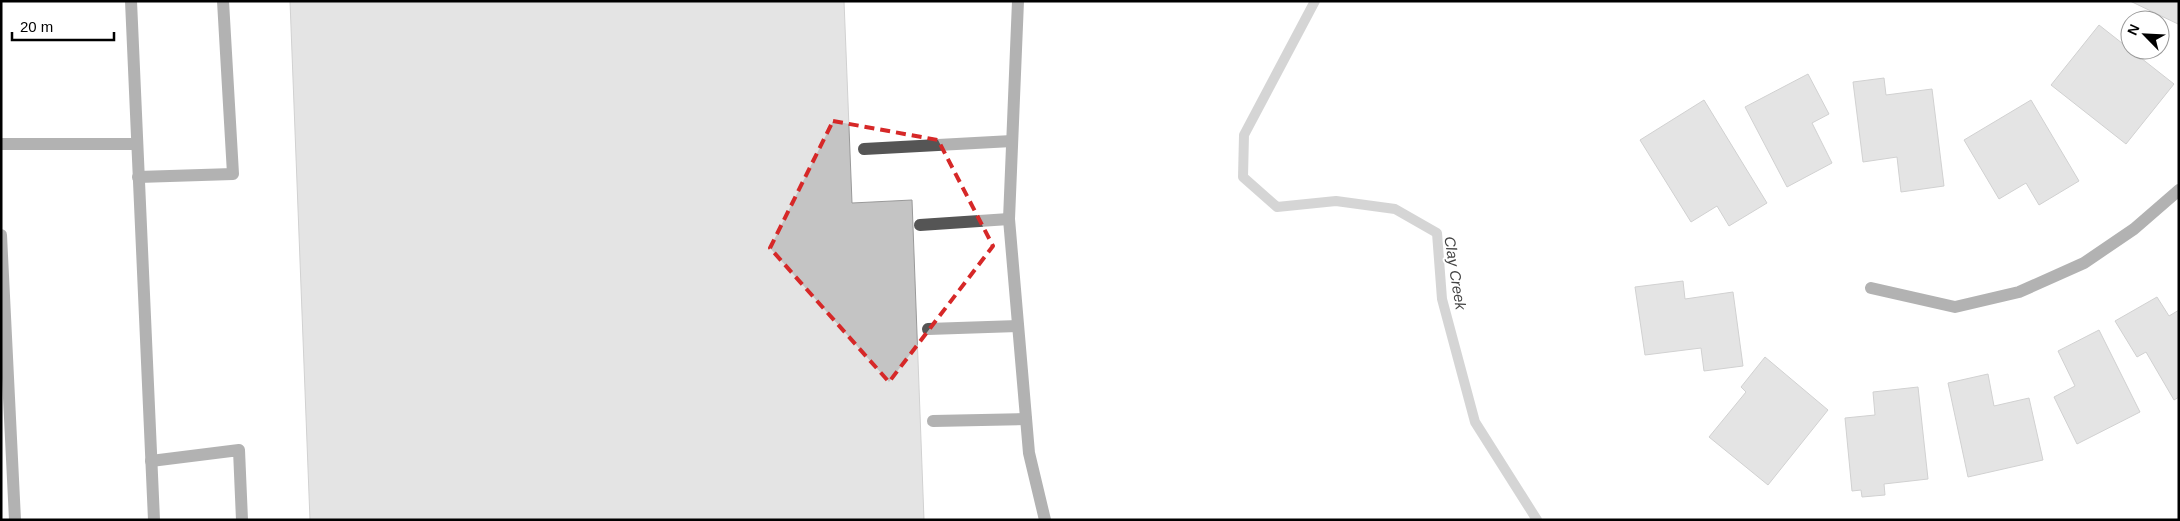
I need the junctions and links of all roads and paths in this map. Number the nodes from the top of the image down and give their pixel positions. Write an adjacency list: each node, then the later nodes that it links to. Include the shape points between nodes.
1 (131, 1): 6 (street)
2 (223, 1): 8 (street, via 233,174)
3 (1018, 1): 4 (street)
4 (1012, 141): 7 (street); 10 (street)
5 (1, 144): 6 (street)
6 (137, 144): 8 (street)
7 (864, 149)
8 (138, 177): 18 (street)
9 (2179, 190): 13 (street, via 2134,229 2084,263 2019,292 1955,307)
10 (1009, 219): 11 (street); 14 (street)
11 (920, 224)
12 (1, 235): 19 (street)
13 (1871, 288)
14 (1018, 326): 15 (street); 16 (street)
15 (928, 329)
16 (1026, 419): 17 (street); 22 (street, via 1029,453)
17 (933, 421)
18 (151, 460): 20 (street); 21 (street, via 239,450)
19 (15, 520)
20 (154, 520)
21 (242, 520)
22 (1044, 520)

